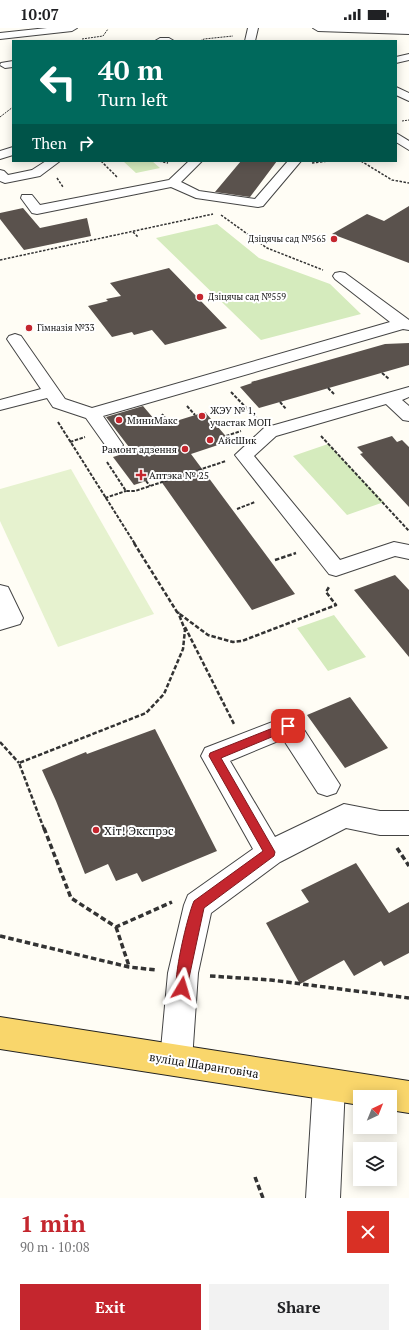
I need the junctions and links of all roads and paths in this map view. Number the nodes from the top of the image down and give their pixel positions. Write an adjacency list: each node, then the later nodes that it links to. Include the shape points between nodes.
1 (72, 28): 7 (street)
2 (253, 28): 14 (street)
3 (318, 28): 4 (street)
4 (378, 29): 6 (street)
5 (108, 30): 12 (path, via 103,36)
6 (390, 30): 8 (street); 11 (street, via 382,34)
7 (15, 31): 9 (street)
8 (409, 31)
9 (1, 36): 15 (street)
10 (235, 36): 13 (path)
11 (343, 39)
12 (76, 40)
13 (202, 40)
14 (250, 40)
15 (12, 45)
16 (409, 57): 17 (street)
17 (397, 60)
18 (397, 91): 19 (street)
19 (409, 98)
20 (12, 108): 21 (path)
21 (0, 117)
22 (397, 138): 23 (street)
23 (409, 146)
24 (12, 151): 25 (street)
25 (0, 155)
26 (52, 162): 30 (street, via 36,173)
27 (195, 162): 31 (street)
28 (294, 162): 31 (street, via 258,203 196,194)
29 (363, 162): 32 (path, via 392,180)
30 (2, 178)
31 (173, 183): 33 (street, via 37,210)
32 (409, 183)
33 (27, 198)
34 (133, 232): 35 (path); 36 (path); 37 (path, via 218,213 267,248)
35 (138, 237)
36 (0, 260)
37 (340, 276): 38 (street)
38 (406, 324): 40 (street)
39 (15, 339): 41 (street)
40 (217, 377): 46 (street); 53 (path)
41 (51, 391): 44 (street); 46 (street, via 59,403)
42 (409, 392): 43 (street)
43 (389, 397): 49 (street); 52 (street)
44 (0, 405)
45 (187, 406): 48 (path)
46 (92, 414): 56 (street)
47 (162, 414): 51 (path, via 166,418)
48 (195, 415)
49 (409, 416)
50 (55, 418): 55 (path)
51 (156, 422)
52 (307, 422): 53 (street); 62 (path)
53 (270, 432): 57 (street)
54 (89, 436): 55 (path)
55 (70, 442): 61 (path)
56 (114, 445): 60 (path, via 99,450)
57 (244, 455): 59 (path); 63 (street, via 336,568 394,549)
58 (146, 481): 59 (path)
59 (150, 486): 60 (path)
60 (126, 491): 61 (path)
61 (105, 498): 66 (path)
62 (409, 531)
63 (409, 552)
64 (326, 592): 66 (path, via 336,605 242,641 233,642 208,635)
65 (0, 593): 67 (street, via 12,618)
66 (177, 612): 69 (path); 70 (path, via 185,630 184,649 164,694 146,713)
67 (0, 622)
68 (0, 742): 70 (path)
69 (244, 743): 71 (street, via 288,726); 73 (street, via 214,756)
70 (19, 763): 75 (path, via 71,898)
71 (327, 785)
72 (409, 824): 73 (street, via 380,823 344,816)
73 (270, 852): 74 (street)
74 (198, 905): 75 (path, via 176,900); 78 (street)
75 (116, 927): 77 (path)
76 (0, 936): 77 (path)
77 (129, 967): 78 (path)
78 (183, 973): 79 (path, via 270,980); 81 (street)
79 (409, 998)
80 (0, 1034): 81 (main road, вуліца Шаранговіча)
81 (176, 1060): 82 (main road, вуліца Шаранговіча)
82 (329, 1085): 83 (main road, вуліца Шаранговіча); 86 (street)
83 (409, 1097)
84 (255, 1177): 85 (path)
85 (263, 1198)
86 (323, 1198)

